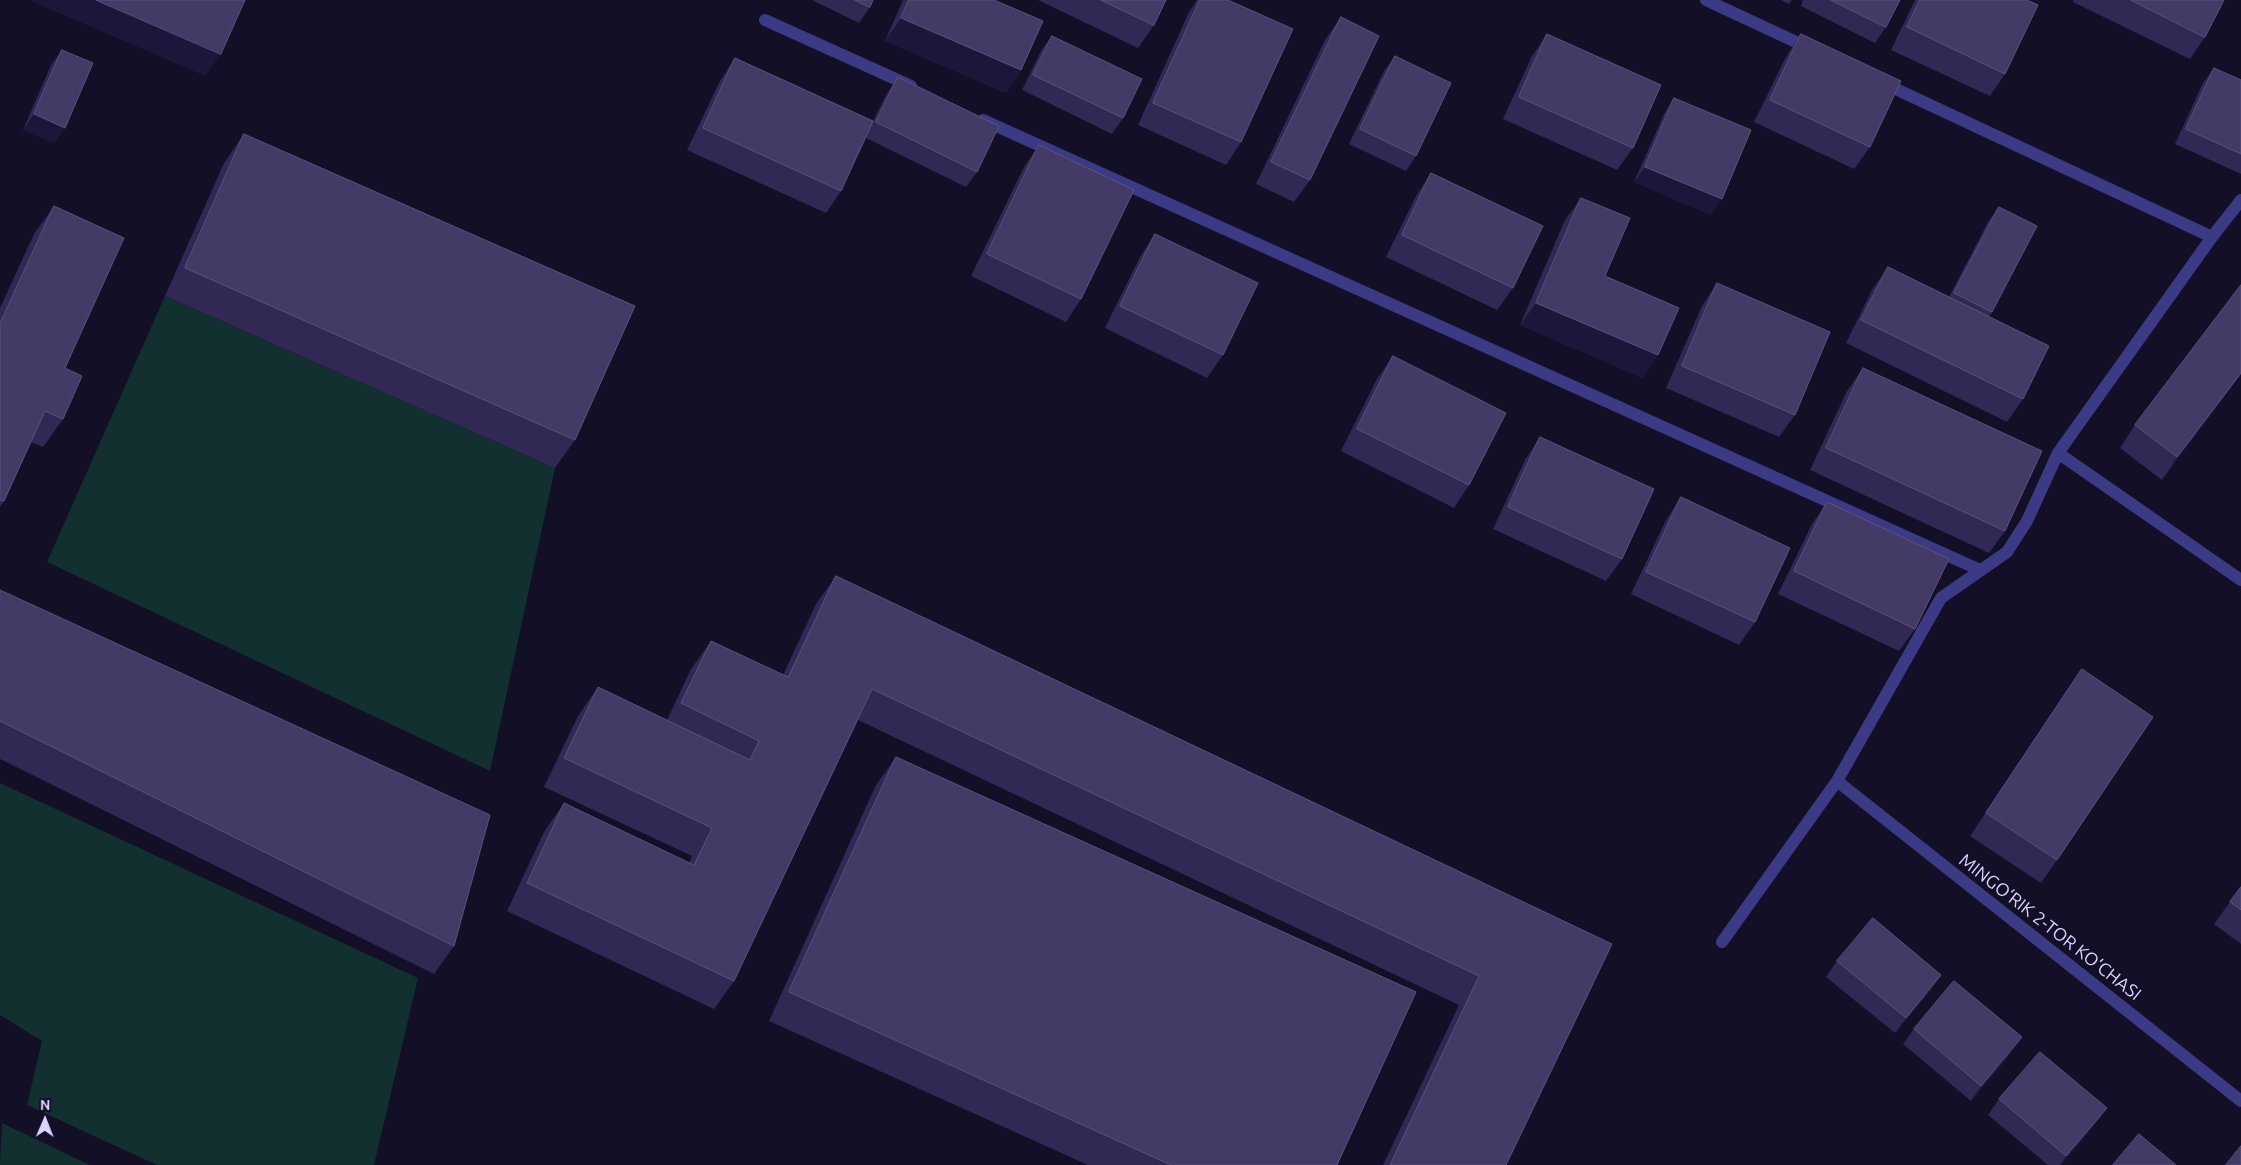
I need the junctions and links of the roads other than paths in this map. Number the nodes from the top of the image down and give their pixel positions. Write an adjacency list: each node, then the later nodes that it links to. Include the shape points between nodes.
1 (1706, 0): 3 (street)
2 (765, 20): 5 (street)
3 (1824, 55)
4 (1869, 76): 8 (street)
5 (927, 94)
6 (972, 114): 10 (street)
7 (2241, 200): 8 (street)
8 (2212, 237): 9 (street)
9 (2058, 453): 10 (street, via 2027,521 2007,552); 11 (street)
10 (1980, 570): 12 (street, via 1941,598)
11 (2241, 580)
12 (1837, 781): 13 (street); 14 (street, MINGO‘RIK 2-TOR KO‘CHASI)
13 (1722, 942)
14 (2241, 1101)

